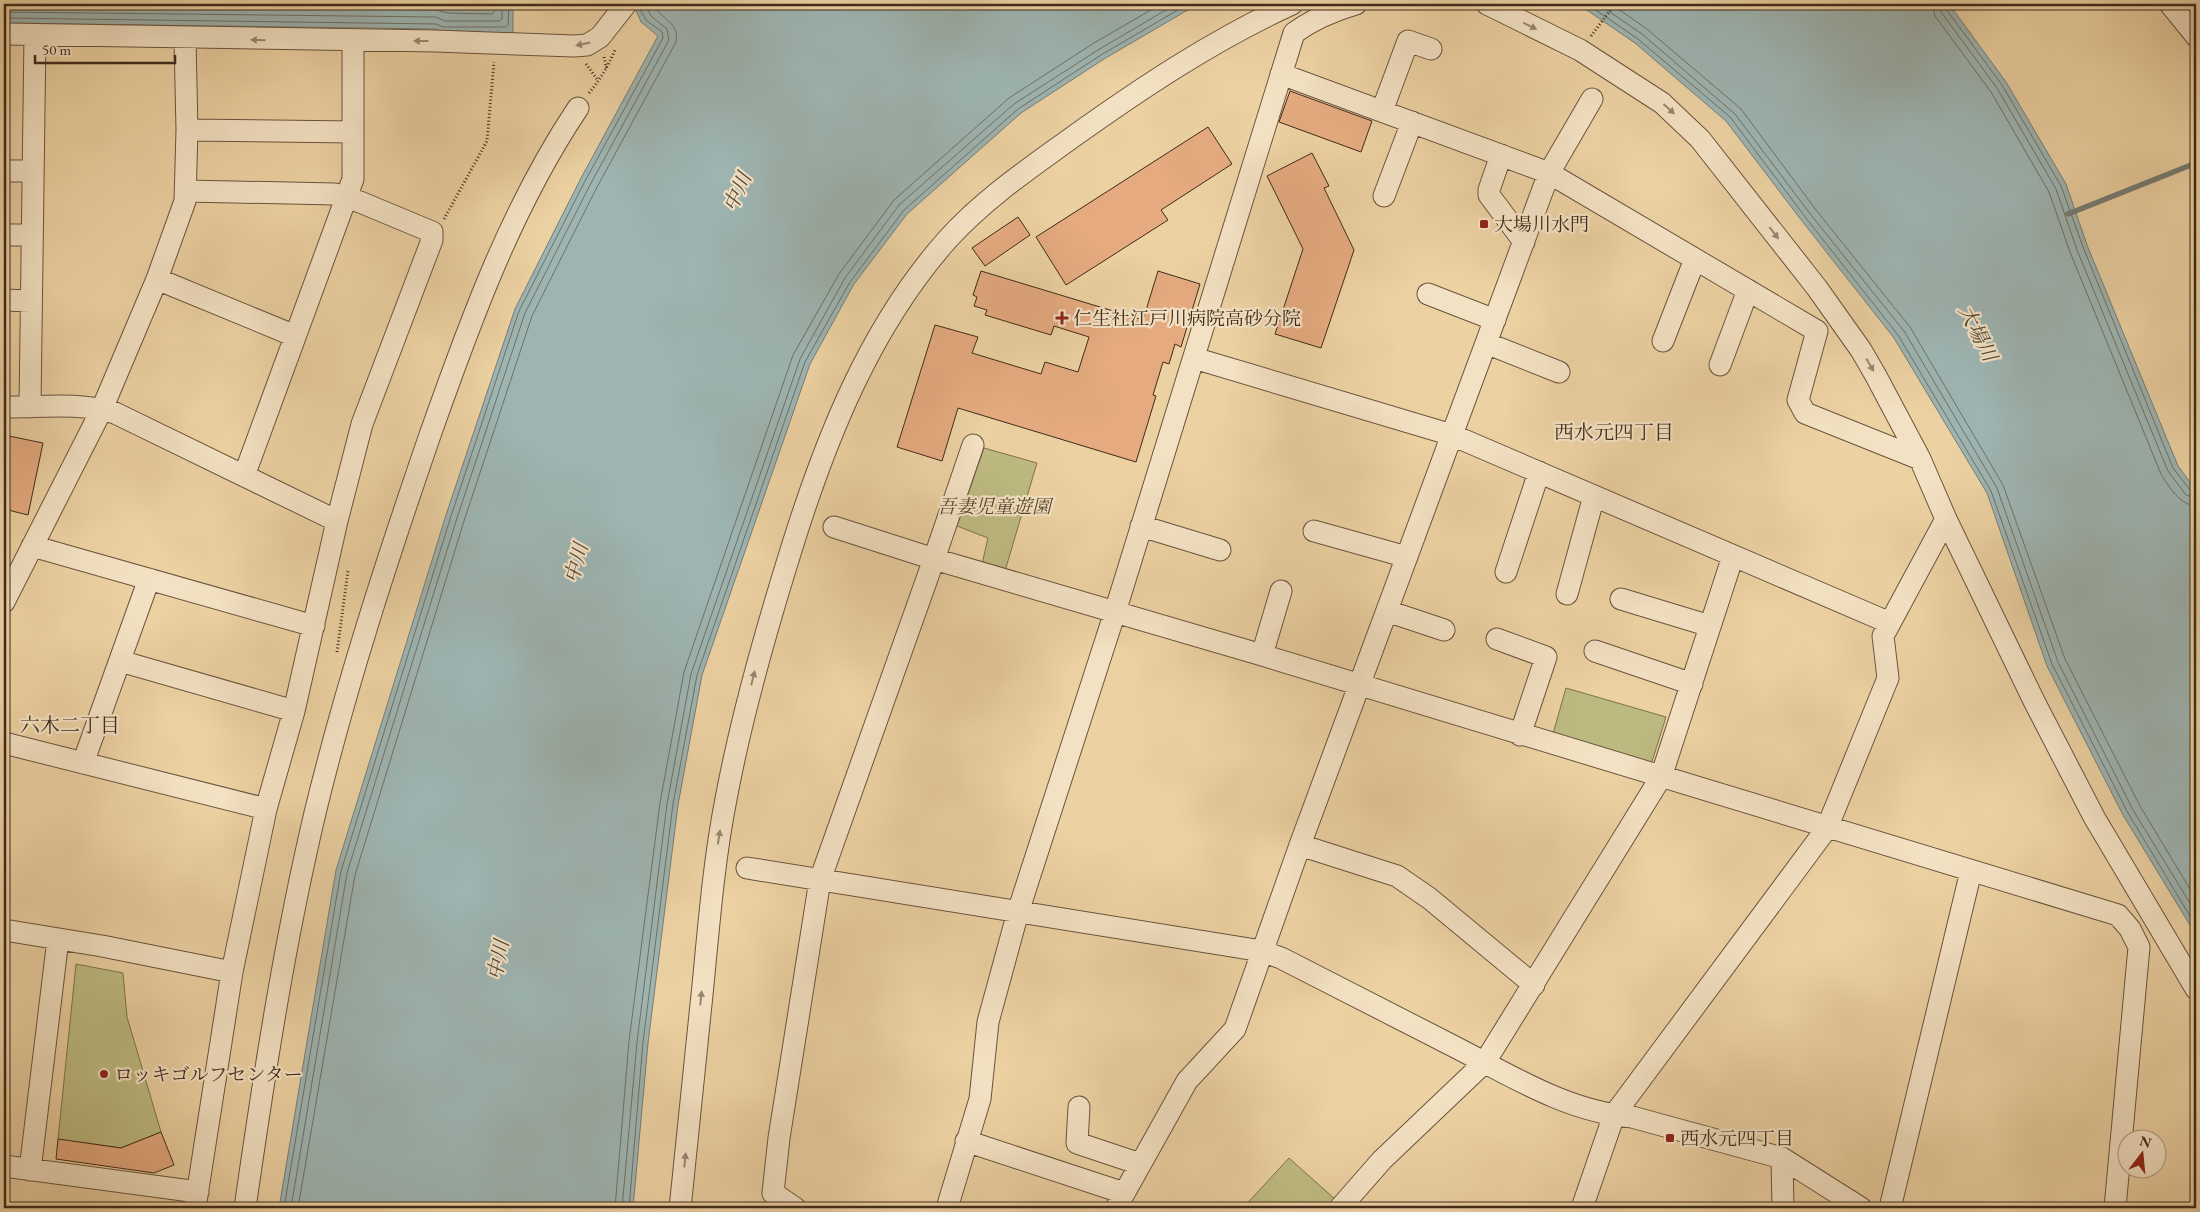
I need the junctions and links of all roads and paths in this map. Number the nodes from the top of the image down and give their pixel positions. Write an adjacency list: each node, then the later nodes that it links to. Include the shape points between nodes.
1 (1292, 4): 116 (street, one-way to 1, via 714,868 736,749 753,675 802,516 825,449 867,358 907,290 947,240 990,199 1154,81 1243,28)
2 (1356, 4): 16 (street, via 1294,33)
3 (1487, 4): 52 (street, one-way to 52, via 1580,50 1662,103 1700,139 1861,350)
4 (1614, 4): 7 (path)
5 (2170, 4): 10 (street)
6 (622, 9): 12 (street, one-way to 12, via 600,37 587,45)
7 (1598, 28)
8 (4, 34): 9 (street)
9 (35, 35): 11 (street); 25 (street)
10 (2196, 36)
11 (185, 39): 12 (street, one-way to 11); 21 (street)
12 (353, 41): 22 (street)
13 (617, 45): 18 (path, via 607,70)
14 (1431, 49): 19 (street, via 1408,41)
15 (494, 57): 30 (path, via 487,141 441,225)
16 (1282, 74): 19 (street); 44 (street)
17 (1592, 99): 26 (street)
18 (578, 108): 115 (street, via 556,141 490,274 390,550 315,815 280,984)
19 (1382, 111): 20 (street)
20 (1412, 122): 23 (street); 28 (street)
21 (187, 130): 22 (street); 27 (street)
22 (353, 132): 29 (street, via 353,179)
23 (1501, 155): 26 (street); 33 (street, via 1489,196)
24 (4, 171): 25 (street)
25 (33, 171): 32 (street)
26 (1549, 173): 33 (street); 34 (street)
27 (186, 191): 29 (street, via 335,194); 35 (street)
28 (1384, 196)
29 (346, 197): 30 (street); 41 (street)
30 (432, 232): 57 (street, via 432,240 362,424)
31 (4, 235): 32 (street)
32 (32, 235): 39 (street)
33 (1524, 242): 40 (street)
34 (1695, 259): 36 (street); 42 (street)
35 (157, 279): 41 (street); 49 (street)
36 (1748, 290): 45 (street); 52 (street, via 1818,331 1798,400 1805,413)
37 (1428, 294): 40 (street)
38 (4, 300): 39 (street)
39 (31, 301): 48 (street)
40 (1495, 320): 43 (street)
41 (295, 336): 54 (street)
42 (1663, 341)
43 (1486, 343): 46 (street); 50 (street)
44 (1194, 358): 50 (street); 58 (street)
45 (1720, 365)
46 (1559, 372)
47 (4, 407): 48 (street)
48 (30, 407): 49 (street)
49 (102, 409): 54 (street); 61 (street)
50 (1452, 435): 53 (street); 64 (street)
51 (973, 445): 65 (street)
52 (1920, 459): 56 (street)
53 (1539, 472): 55 (street); 67 (street)
54 (244, 476): 57 (street)
55 (1594, 496): 63 (street); 71 (street)
56 (1946, 519): 76 (street); 104 (street, via 2094,817)
57 (337, 521): 77 (street)
58 (1141, 526): 62 (street); 75 (street)
59 (834, 527): 65 (street)
60 (1314, 531): 64 (street)
61 (32, 546): 68 (street); 69 (street)
62 (1220, 550)
63 (1732, 556): 76 (street); 78 (street)
64 (1407, 557): 74 (street)
65 (934, 559): 75 (street); 97 (street)
66 (348, 566): 84 (path)
67 (1506, 572)
68 (10, 574): 73 (street)
69 (148, 579): 77 (street); 83 (street)
70 (1281, 591): 82 (street)
71 (1567, 594)
72 (1621, 600): 78 (street)
73 (4, 602)
74 (1387, 611): 79 (street); 86 (street)
75 (1115, 612): 82 (street); 98 (street)
76 (1890, 623): 93 (street, via 1883,636 1888,678)
77 (314, 626): 87 (street)
78 (1710, 626): 85 (street)
79 (1444, 630)
80 (1497, 639): 88 (street, via 1546,657)
81 (1596, 651): 85 (street)
82 (1262, 655): 86 (street)
83 (120, 661): 87 (street); 90 (street)
84 (335, 662)
85 (1692, 684): 91 (street)
86 (1359, 686): 88 (street); 94 (street)
87 (294, 710): 92 (street)
88 (1520, 735): 91 (street)
89 (4, 743): 90 (street)
90 (82, 763): 92 (street)
91 (1661, 776): 93 (street); 103 (street)
92 (266, 809): 102 (street)
93 (1827, 828): 96 (street); 107 (street)
94 (1300, 845): 101 (street); 103 (street, via 1397,876 1429,898)
95 (747, 868): 97 (street)
96 (1971, 871): 123 (street); 124 (street, via 2118,915 2139,947)
97 (820, 880): 98 (street); 117 (street, via 778,1138 773,1193)
98 (1018, 912): 101 (street); 108 (street, via 988,1022 980,1099)
99 (4, 930): 100 (street)
100 (58, 939): 102 (street); 112 (street)
101 (1262, 951): 105 (street); 110 (street, via 1235,1029 1187,1080)
102 (232, 972): 113 (street)
103 (1534, 985): 105 (street)
104 (2196, 989)
105 (1485, 1062): 107 (street, via 1576,1106); 119 (street, via 1382,1160)
106 (1079, 1107): 110 (street, via 1077,1143)
107 (1614, 1115): 109 (street, via 1632,1117); 120 (street)
108 (966, 1142): 114 (street); 118 (street)
109 (1782, 1158): 121 (street); 122 (street)
110 (1140, 1164): 114 (street)
111 (4, 1166): 112 (street)
112 (30, 1170): 113 (street)
113 (197, 1200)
114 (1120, 1201)
115 (245, 1208)
116 (680, 1208)
117 (795, 1208)
118 (947, 1208)
119 (1340, 1208)
120 (1582, 1208)
121 (1783, 1208)
122 (1861, 1208)
123 (1890, 1208)
124 (2115, 1208)

